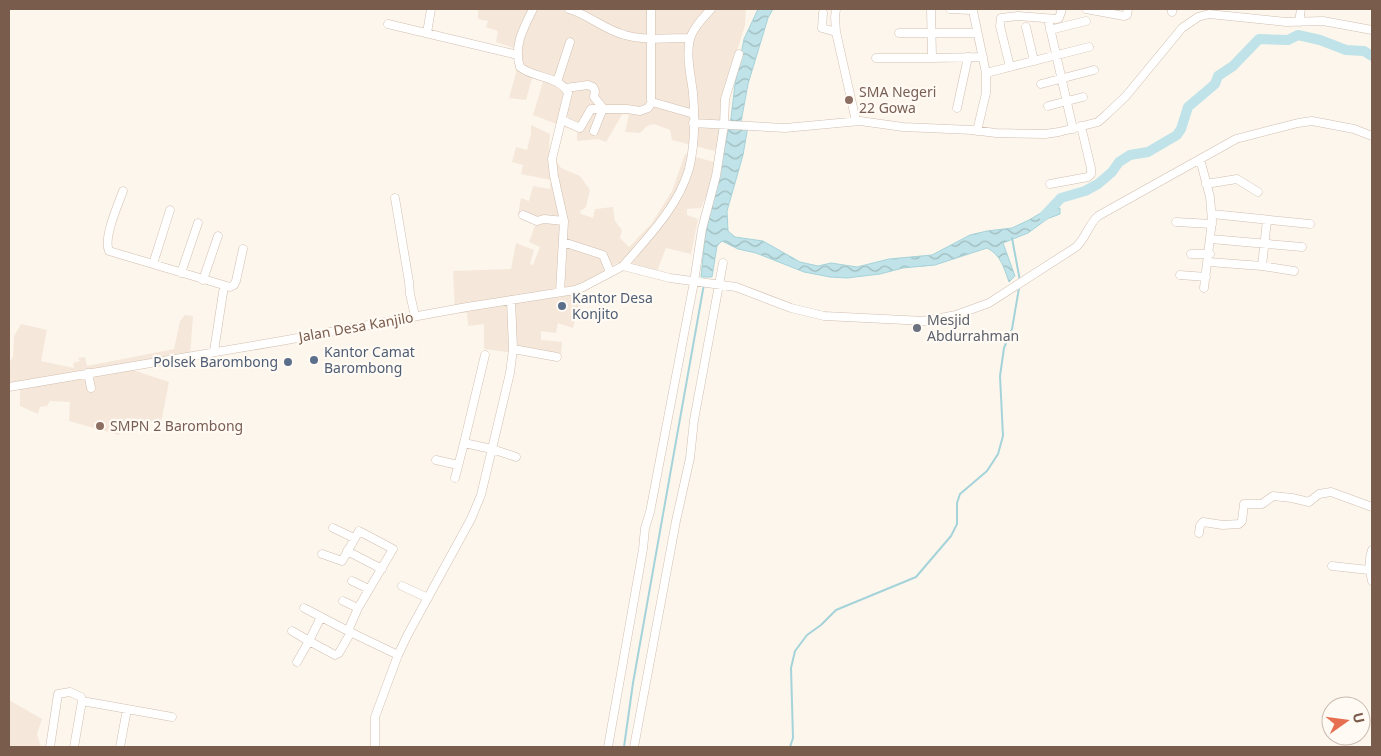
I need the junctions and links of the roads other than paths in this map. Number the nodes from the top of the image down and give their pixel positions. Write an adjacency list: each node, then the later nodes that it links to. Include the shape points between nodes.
1 (431, 9): 26 (street)
2 (569, 9): 27 (street, via 623,35)
3 (651, 9): 27 (street)
4 (711, 9): 28 (street)
5 (836, 9): 22 (street)
6 (931, 9): 24 (street)
7 (950, 9): 25 (street, via 972,10)
8 (1062, 9): 15 (street, via 1058,19)
9 (1086, 9): 10 (street, via 1124,16)
10 (1128, 9)
11 (1301, 9): 17 (street)
12 (530, 10): 32 (street)
13 (1012, 12): 15 (street); 39 (street, via 999,22)
14 (823, 13): 22 (street, via 822,28)
15 (1048, 19): 20 (street)
16 (1086, 22): 20 (street)
17 (1298, 22): 21 (street, via 1323,21); 57 (street, via 1209,14 1198,17 1182,28 1113,110 1098,122)
18 (388, 24): 26 (street)
19 (1026, 27): 38 (street)
20 (1050, 30): 33 (street)
21 (1372, 30)
22 (836, 32): 54 (street)
23 (899, 33): 24 (street)
24 (932, 33): 25 (street); 37 (street)
25 (977, 33): 35 (street)
26 (427, 34): 32 (street)
27 (651, 38): 28 (street); 48 (street)
28 (690, 38): 52 (street)
29 (570, 42): 43 (street)
30 (1089, 47): 33 (street)
31 (739, 54): 56 (street, via 725,99)
32 (518, 55): 43 (street, via 520,67)
33 (1056, 56): 38 (street); 42 (street)
34 (968, 57): 35 (street); 37 (street); 51 (street)
35 (983, 57): 41 (street)
36 (876, 58): 37 (street)
37 (932, 58)
38 (1034, 61): 39 (street)
39 (1010, 67): 41 (street)
40 (1094, 70): 42 (street)
41 (986, 73): 59 (street, via 986,93)
42 (1062, 79): 44 (street); 47 (street)
43 (556, 82): 45 (street)
44 (1041, 84)
45 (566, 88): 50 (street, via 594,87 594,97); 53 (street, via 568,97)
46 (1083, 97): 47 (street)
47 (1068, 101): 49 (street); 57 (street)
48 (652, 102): 50 (street, via 640,111); 52 (street)
49 (1048, 106)
50 (604, 108): 53 (street, via 591,109 580,128); 58 (street)
51 (957, 108)
52 (694, 114): 55 (street)
53 (562, 120): 71 (street, via 552,158)
54 (856, 121): 56 (street, via 785,128); 59 (street)
55 (694, 123): 56 (street); 86 (street, via 689,167 682,188 664,218)
56 (726, 125): 94 (street, via 702,229)
57 (1077, 128): 59 (street, via 1045,134); 62 (street, via 1091,174)
58 (594, 131)
59 (977, 131)
60 (1372, 136): 61 (street, via 1312,121 1231,141)
61 (1200, 159): 63 (street); 95 (street, via 1098,216 1076,247 1024,282 982,306 956,315 925,321 824,316)
62 (1050, 184)
63 (1206, 184): 65 (street, via 1237,179); 68 (street)
64 (123, 191): 85 (street, via 108,236 109,251)
65 (1258, 192)
66 (395, 198): 100 (street)
67 (170, 210): 85 (street)
68 (1212, 214): 70 (street); 74 (street)
69 (523, 215): 71 (street, via 537,221)
70 (1267, 220): 75 (street); 79 (street)
71 (564, 221): 78 (street)
72 (1176, 222): 74 (street)
73 (198, 223): 90 (street)
74 (1212, 224): 77 (street)
75 (1310, 224)
76 (218, 236): 93 (street)
77 (1211, 239): 79 (street); 83 (street)
78 (563, 242): 89 (street, via 603,255); 98 (street)
79 (1264, 244): 80 (street); 87 (street)
80 (1302, 247)
81 (243, 249): 96 (street, via 234,285)
82 (1191, 254): 83 (street)
83 (1209, 258): 87 (street); 92 (street)
84 (723, 263): 95 (street)
85 (153, 264): 90 (street)
86 (623, 266): 89 (street, Jalan Desa Kanjilo); 94 (street)
87 (1262, 266): 88 (street)
88 (1294, 271)
89 (610, 272): 98 (street, Jalan Desa Kanjilo, via 583,287)
90 (182, 273): 93 (street)
91 (1180, 275): 92 (street)
92 (1206, 277): 97 (street)
93 (203, 280): 96 (street)
94 (696, 282): 95 (street); 145 (street, via 645,528 644,549)
95 (718, 284): 146 (street, via 690,458)
96 (224, 286): 102 (street)
97 (1204, 288)
98 (560, 292): 99 (street, Jalan Desa Kanjilo)
99 (512, 300): 100 (street, Jalan Desa Kanjilo); 101 (street)
100 (415, 316): 102 (street, Jalan Desa Kanjilo)
101 (513, 349): 104 (street); 109 (street)
102 (214, 351): 105 (street, Jalan Desa Kanjilo)
103 (485, 355): 108 (street)
104 (556, 357)
105 (88, 373): 106 (street, Jalan Desa Kanjilo); 107 (street)
106 (9, 387)
107 (91, 388)
108 (464, 443): 109 (street); 112 (street)
109 (492, 449): 110 (street); 128 (street, via 477,506)
110 (516, 457)
111 (436, 460): 112 (street)
112 (458, 465): 113 (street)
113 (455, 478)
114 (1372, 506): 116 (street, via 1331,492 1319,494 1309,502 1273,496 1262,504 1244,504 1239,524 1203,522)
115 (333, 528): 117 (street)
116 (1199, 533)
117 (354, 538): 118 (street); 122 (street, via 360,531 392,548)
118 (347, 550): 120 (street, via 341,561); 122 (street)
119 (1372, 550): 123 (street)
120 (322, 554)
121 (1332, 566): 123 (street)
122 (382, 569): 127 (street)
123 (1369, 570): 125 (street)
124 (352, 581): 127 (street)
125 (1372, 581)
126 (402, 586): 128 (street)
127 (369, 589): 131 (street)
128 (428, 598): 136 (street)
129 (343, 602): 131 (street)
130 (304, 608): 132 (street)
131 (358, 608): 134 (street)
132 (321, 617): 134 (street); 135 (street)
133 (292, 631): 135 (street)
134 (349, 632): 135 (street, via 336,655); 136 (street)
135 (309, 641): 137 (street)
136 (398, 655): 144 (street, via 375,717)
137 (297, 662)
138 (82, 701): 139 (street); 141 (street, via 81,697 70,692 58,694); 142 (street)
139 (127, 709): 140 (street); 143 (street)
140 (172, 717)
141 (50, 747)
142 (74, 747)
143 (120, 747)
144 (375, 747)
145 (608, 747)
146 (634, 747)

